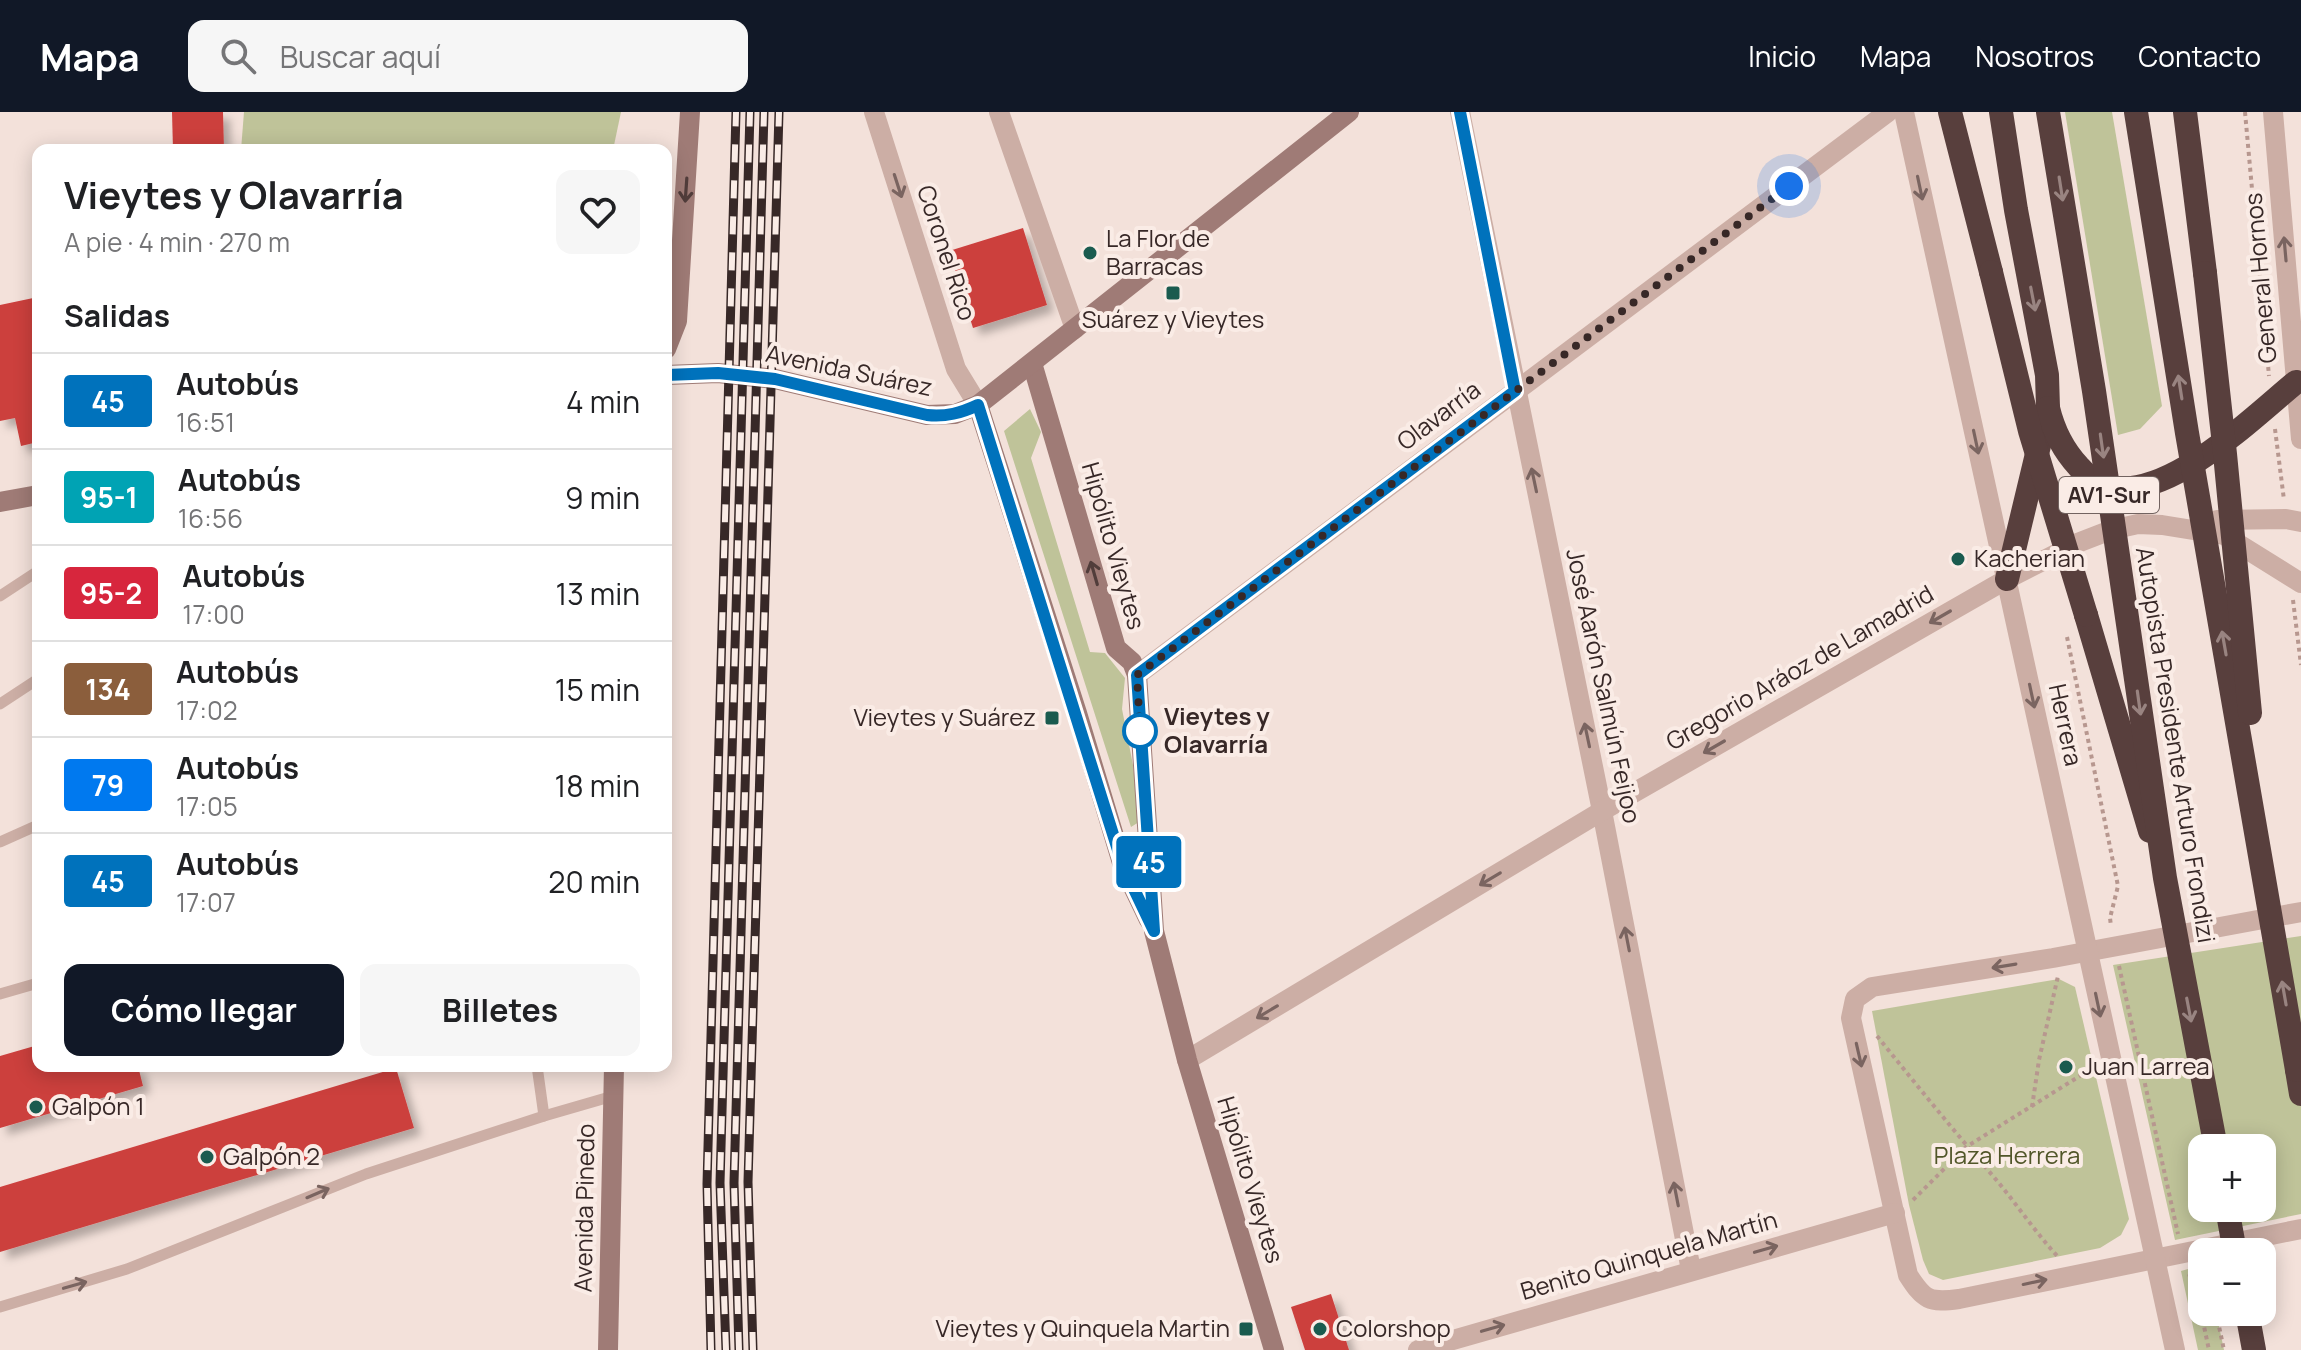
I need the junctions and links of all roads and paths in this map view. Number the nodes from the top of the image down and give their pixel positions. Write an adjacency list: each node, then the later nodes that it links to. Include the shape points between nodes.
1 (690, 112): 15 (main road, one-way to 15)
2 (874, 112): 20 (street, Coronel Rico, one-way to 20, via 956,369)
3 (999, 112): 14 (street)
4 (1349, 112): 14 (main road, Avenida Suárez)
5 (1460, 112): 19 (street, José Aarón Salmún Feijoo)
6 (1888, 112): 19 (street, Olavarría)
7 (1904, 112): 28 (street, Herrera, one-way to 28)
8 (1950, 112): 38 (highway, bridge, via 2030,431)
9 (2001, 112): 21 (highway, one-way to 21, via 2047,375)
10 (2048, 112): 38 (highway, Autopista Presidente Arturo Frondizi / AV1-Sur, one-way to 38, bridge)
11 (2136, 112): 34 (highway, AV1-Sur, one-way to 11, bridge)
12 (2185, 112): 34 (highway, bridge, via 2250,704)
13 (2273, 112): 18 (street, General Hornos, one-way to 13)
14 (1075, 329): 16 (main road, Avenida Suárez)
15 (672, 334)
16 (1032, 363): 20 (main road, Avenida Suárez); 31 (main road, Hipólito Vieytes, one-way to 16, via 1132,662 1116,648)
17 (672, 375): 20 (main road, Avenida Suárez, via 775,379 927,415 946,416)
18 (2296, 382): 21 (highway, via 2200,459 2138,488 2094,482 2070,457); 22 (street, General Hornos)
19 (1515, 391): 31 (street, Olavarría); 35 (street, José Aarón Salmún Feijoo, one-way to 19)
20 (978, 405): 40 (main road, Hipólito Vieytes, via 1123,866)
21 (2048, 408): 28 (highway)
22 (2301, 439)
23 (32, 496): 24 (main road)
24 (0, 502)
25 (2301, 522): 26 (street, Gregorio Aráoz de Lamadrid, via 2208,520)
26 (2162, 525): 28 (street, Gregorio Aráoz de Lamadrid, via 2111,530); 29 (street, Gregorio Aráoz de Lamadrid, via 2224,535)
27 (32, 575): 30 (lane)
28 (2007, 579): 35 (street, Gregorio Aráoz de Lamadrid, one-way to 35); 41 (street, Herrera, one-way to 41)
29 (2301, 583)
30 (0, 596)
31 (1137, 675): 40 (main road, Hipólito Vieytes)
32 (32, 683): 33 (lane)
33 (0, 704)
34 (2247, 775): 50 (highway, AV1-Sur, one-way to 34, bridge)
35 (1602, 811): 47 (street, Gregorio Aráoz de Lamadrid, one-way to 47); 59 (street, José Aarón Salmún Feijoo, one-way to 35)
36 (32, 828): 37 (lane)
37 (0, 842)
38 (2165, 878): 54 (highway, Autopista Presidente Arturo Frondizi / AV1-Sur, one-way to 54, bridge)
39 (2301, 912): 41 (street)
40 (1154, 931): 47 (main road, Hipólito Vieytes)
41 (2087, 952): 42 (street); 46 (street, Herrera, one-way to 46)
42 (2053, 958): 45 (street, one-way to 45, via 1872,987 1855,999); 52 (path, via 2059,979)
43 (32, 985): 44 (lane)
44 (0, 994)
45 (1855, 1036): 55 (path, via 1877,1036); 56 (street, one-way to 56)
46 (2109, 1056): 52 (path); 58 (street, Herrera)
47 (1187, 1060): 65 (main road, Hipólito Vieytes)
48 (538, 1072): 53 (lane)
49 (614, 1072): 51 (main road, Avenida Pinedo)
50 (2300, 1083)
51 (613, 1096): 53 (lane); 64 (main road, Avenida Pinedo)
52 (2032, 1107): 55 (path)
53 (544, 1116): 61 (lane, one-way to 53, via 127,1269 366,1174)
54 (2213, 1134)
55 (1966, 1147): 56 (path); 60 (path)
56 (1895, 1213): 59 (street, Benito Quinquela Martín, one-way to 56); 60 (street, one-way to 60, via 1908,1275 1930,1300 1959,1299)
57 (2301, 1229): 58 (street)
58 (2155, 1258): 60 (street); 67 (street, Herrera)
59 (1691, 1270): 66 (street, Benito Quinquela Martín, one-way to 59)
60 (2073, 1274)
61 (0, 1307)
62 (2219, 1326): 68 (path)
63 (2250, 1326): 69 (highway)
64 (608, 1350)
65 (1274, 1350)
66 (1418, 1350)
67 (2175, 1350)
68 (2224, 1350)
69 (2254, 1350)

